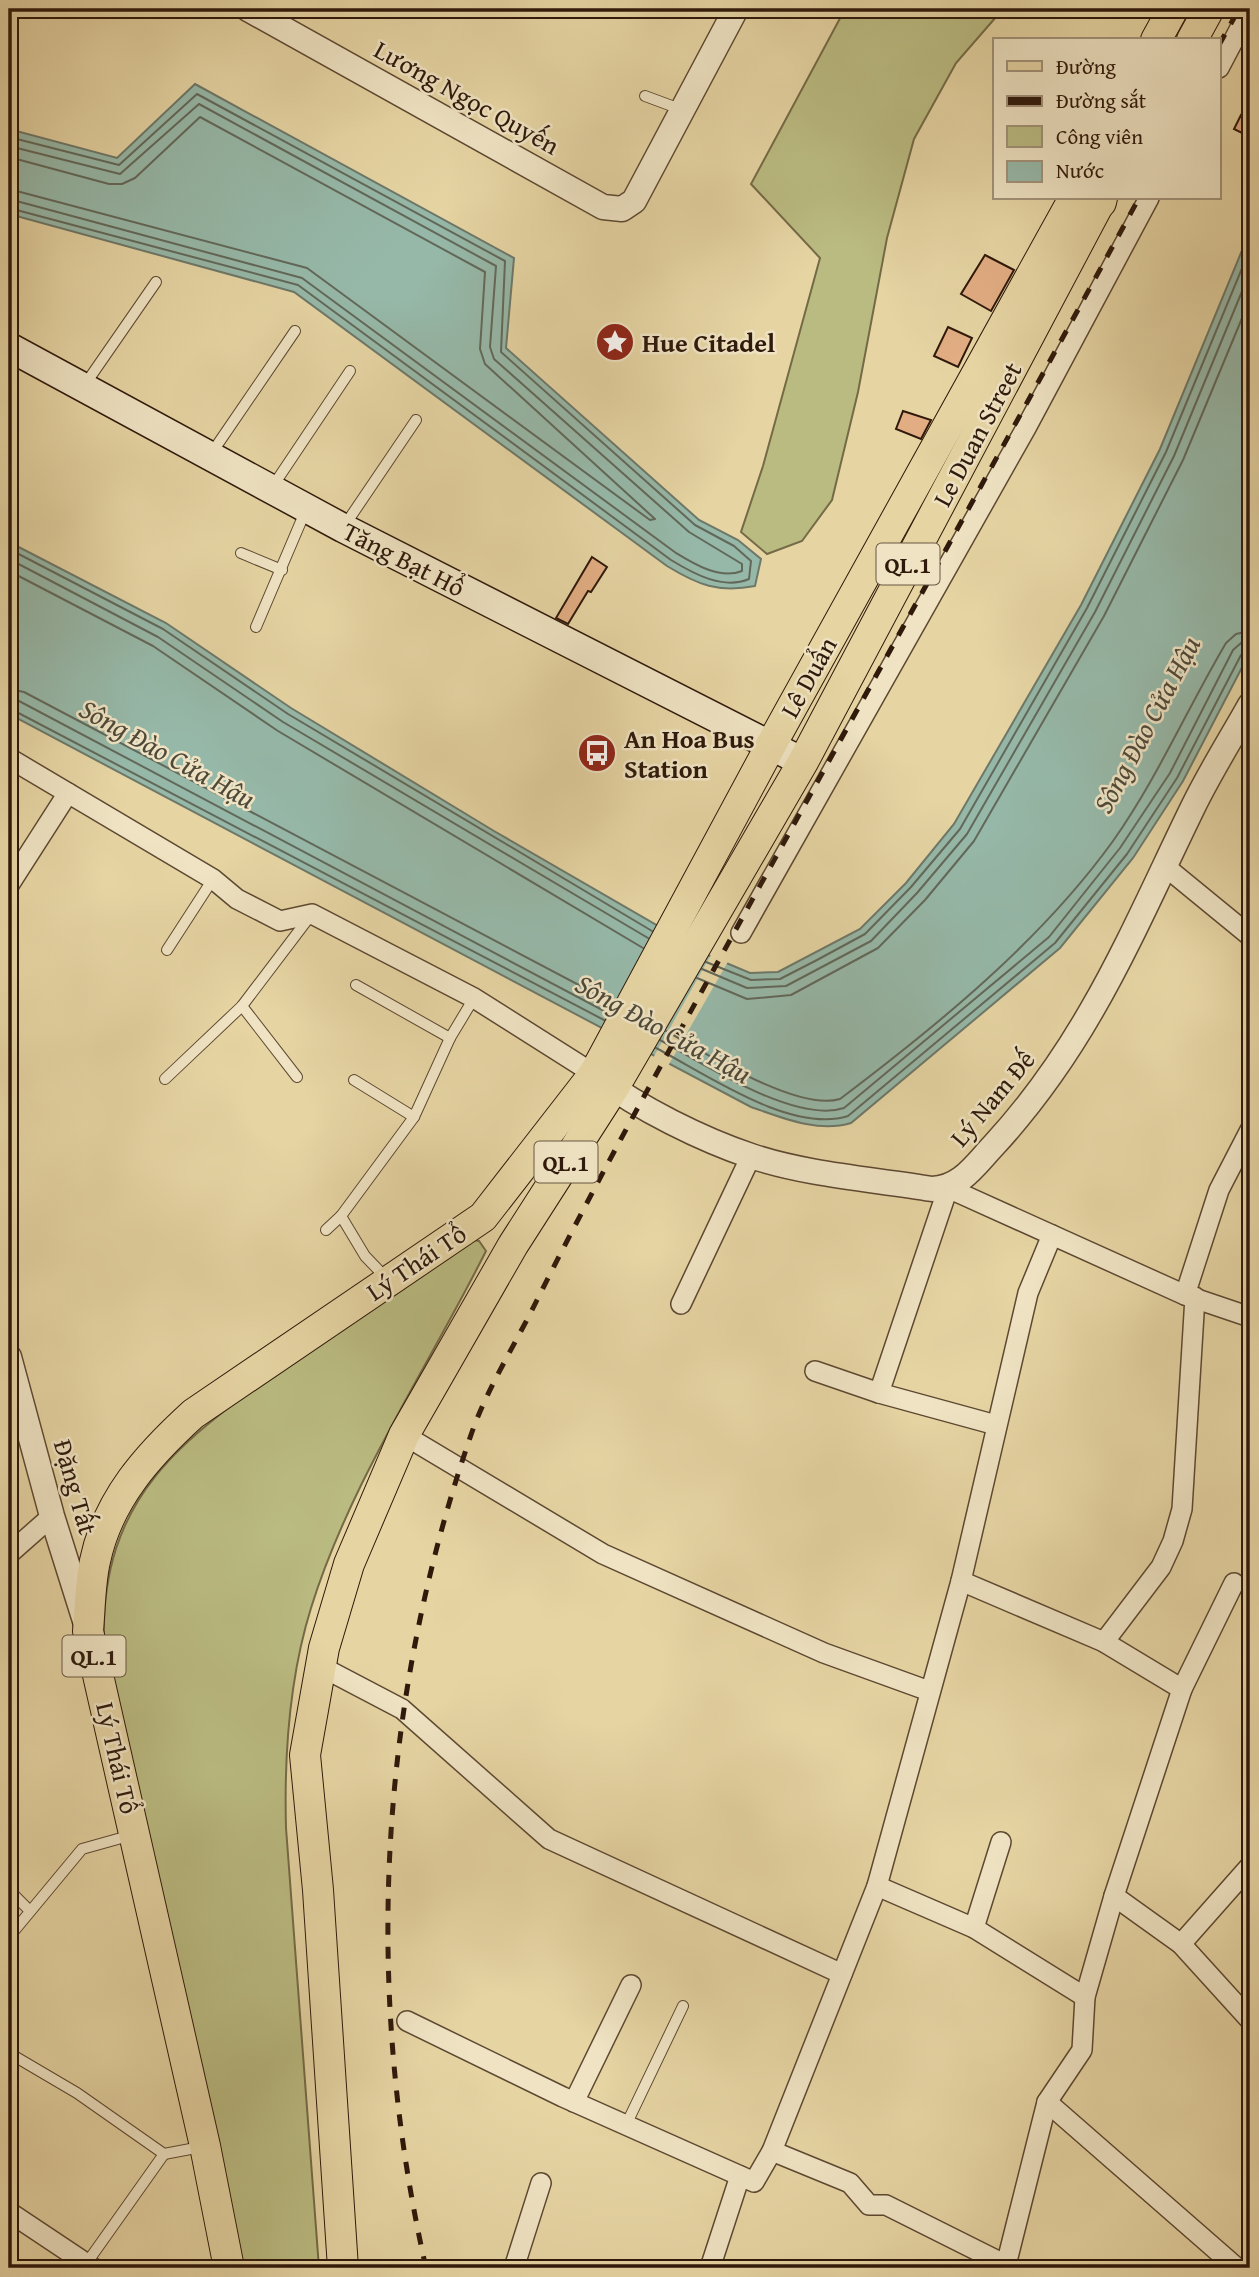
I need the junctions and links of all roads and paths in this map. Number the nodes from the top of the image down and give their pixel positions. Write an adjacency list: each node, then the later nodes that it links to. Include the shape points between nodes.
1 (248, 9): 10 (street, Lương Ngọc Quyến, via 603,207 622,209 634,201)
2 (1173, 9): 6 (main road)
3 (1209, 9): 7 (main road)
4 (1250, 9): 8 (street)
5 (730, 11): 10 (street)
6 (1157, 38)
7 (1193, 38)
8 (1220, 66)
9 (645, 96): 10 (lane)
10 (683, 111)
11 (1091, 200): 28 (main road, Lê Duẩn / QL.1)
12 (1091, 200): 30 (main road, Le Duan Street / QL.1)
13 (1148, 200): 37 (street, via 1026,428)
14 (156, 282): 18 (lane)
15 (295, 331): 20 (lane)
16 (11, 357): 18 (main road, Tăng Bạt Hổ)
17 (349, 371): 21 (lane)
18 (84, 386): 20 (main road, Tăng Bạt Hổ)
19 (416, 420): 23 (lane)
20 (211, 454): 21 (main road, Tăng Bạt Hổ)
21 (271, 489): 22 (main road, Tăng Bạt Hổ)
22 (306, 508): 23 (main road, Tăng Bạt Hổ); 25 (lane)
23 (343, 528): 28 (main road, Tăng Bạt Hổ)
24 (241, 553): 25 (lane)
25 (282, 570): 26 (lane)
26 (256, 627)
27 (1250, 705): 32 (street, Lý Nam Đế, via 1194,806)
28 (771, 745): 30 (main road, Tăng Bạt Hổ); 36 (main road, Lê Duẩn / QL.1)
29 (9, 758): 31 (street)
30 (803, 762): 36 (main road, Le Duan Street / QL.1)
31 (68, 793): 33 (street); 34 (street)
32 (1167, 868): 38 (street); 51 (street, Lý Nam Đế, via 1087,1023 1054,1072 1011,1126)
33 (213, 879): 35 (street, via 237,899 279,921); 39 (lane)
34 (9, 886)
35 (312, 914): 41 (street); 42 (lane)
36 (696, 919): 44 (main road, Lê Duẩn / QL.1)
37 (741, 933)
38 (1250, 936)
39 (167, 950)
40 (356, 985): 43 (lane)
41 (474, 998): 43 (lane); 44 (street)
42 (242, 1006): 45 (lane); 46 (lane)
43 (450, 1038): 48 (lane)
44 (607, 1076): 50 (street, via 638,1106); 53 (main road, Lê Duẩn / QL.1); 56 (main road, Lê Duẩn / QL.1)
45 (297, 1077)
46 (166, 1079)
47 (354, 1080): 48 (lane)
48 (414, 1117): 52 (lane)
49 (1250, 1130): 58 (street, via 1219,1189)
50 (751, 1156): 51 (street, via 829,1173); 59 (street)
51 (948, 1188): 55 (street); 63 (street)
52 (341, 1216): 54 (lane); 57 (lane, via 365,1256)
53 (483, 1217): 56 (main road); 57 (main road, Lý Thái Tổ / QL.1)
54 (326, 1230)
55 (1052, 1235): 58 (street); 64 (street, via 1028,1293)
56 (513, 1244): 65 (main road, Lý Thái Tổ / QL.1)
57 (388, 1281): 70 (main road, Lý Thái Tổ / QL.1, via 193,1414 131,1477 94,1561)
58 (1190, 1296): 60 (street); 71 (street, via 1179,1520 1161,1567)
59 (681, 1304)
60 (1250, 1317)
61 (9, 1357): 66 (street, Đặng Tất)
62 (815, 1371): 63 (street)
63 (879, 1393): 64 (street)
64 (996, 1425): 68 (street)
65 (404, 1435): 72 (main road, Lý Thái Tổ / QL.1, via 349,1564); 74 (street, via 603,1554 824,1653)
66 (52, 1516): 67 (street); 70 (street, Đặng Tất)
67 (9, 1554)
68 (961, 1581): 71 (street); 74 (street)
69 (1234, 1583): 73 (street)
70 (88, 1631): 75 (main road, Lý Thái Tổ / QL.1)
71 (1104, 1642): 73 (street)
72 (320, 1666): 85 (street, via 402,1709 549,1839); 104 (main road, Lý Thái Tổ / QL.1, via 305,1755)
73 (1182, 1689): 80 (street)
74 (929, 1690): 78 (street)
75 (136, 1834): 81 (lane, via 82,1849); 95 (main road, Lý Thái Tổ / QL.1)
76 (1001, 1842): 82 (street)
77 (1250, 1866): 84 (street)
78 (877, 1886): 82 (street); 85 (street)
79 (9, 1891): 81 (lane)
80 (1114, 1896): 84 (street); 87 (street)
81 (30, 1911): 83 (lane)
82 (974, 1928): 87 (street)
83 (9, 1937)
84 (1181, 1944): 89 (street)
85 (842, 1974): 96 (street)
86 (631, 1984): 92 (street)
87 (1085, 1997): 93 (street, via 1082,2050)
88 (683, 2006): 94 (lane)
89 (1250, 2020)
90 (407, 2021): 92 (street)
91 (9, 2053): 97 (lane, via 77,2093)
92 (574, 2102): 94 (street)
93 (1047, 2102): 102 (street); 107 (street)
94 (626, 2125): 98 (street)
95 (205, 2146): 97 (lane); 103 (main road, Lý Thái Tổ / QL.1)
96 (772, 2151): 98 (street, via 754,2182); 102 (street, via 850,2183 869,2205 886,2205)
97 (164, 2154): 101 (lane)
98 (740, 2176): 106 (street)
99 (541, 2183): 105 (street)
100 (9, 2212): 101 (street)
101 (90, 2266)
102 (1009, 2266)
103 (229, 2268)
104 (343, 2268)
105 (513, 2268)
106 (710, 2268)
107 (1237, 2268)

